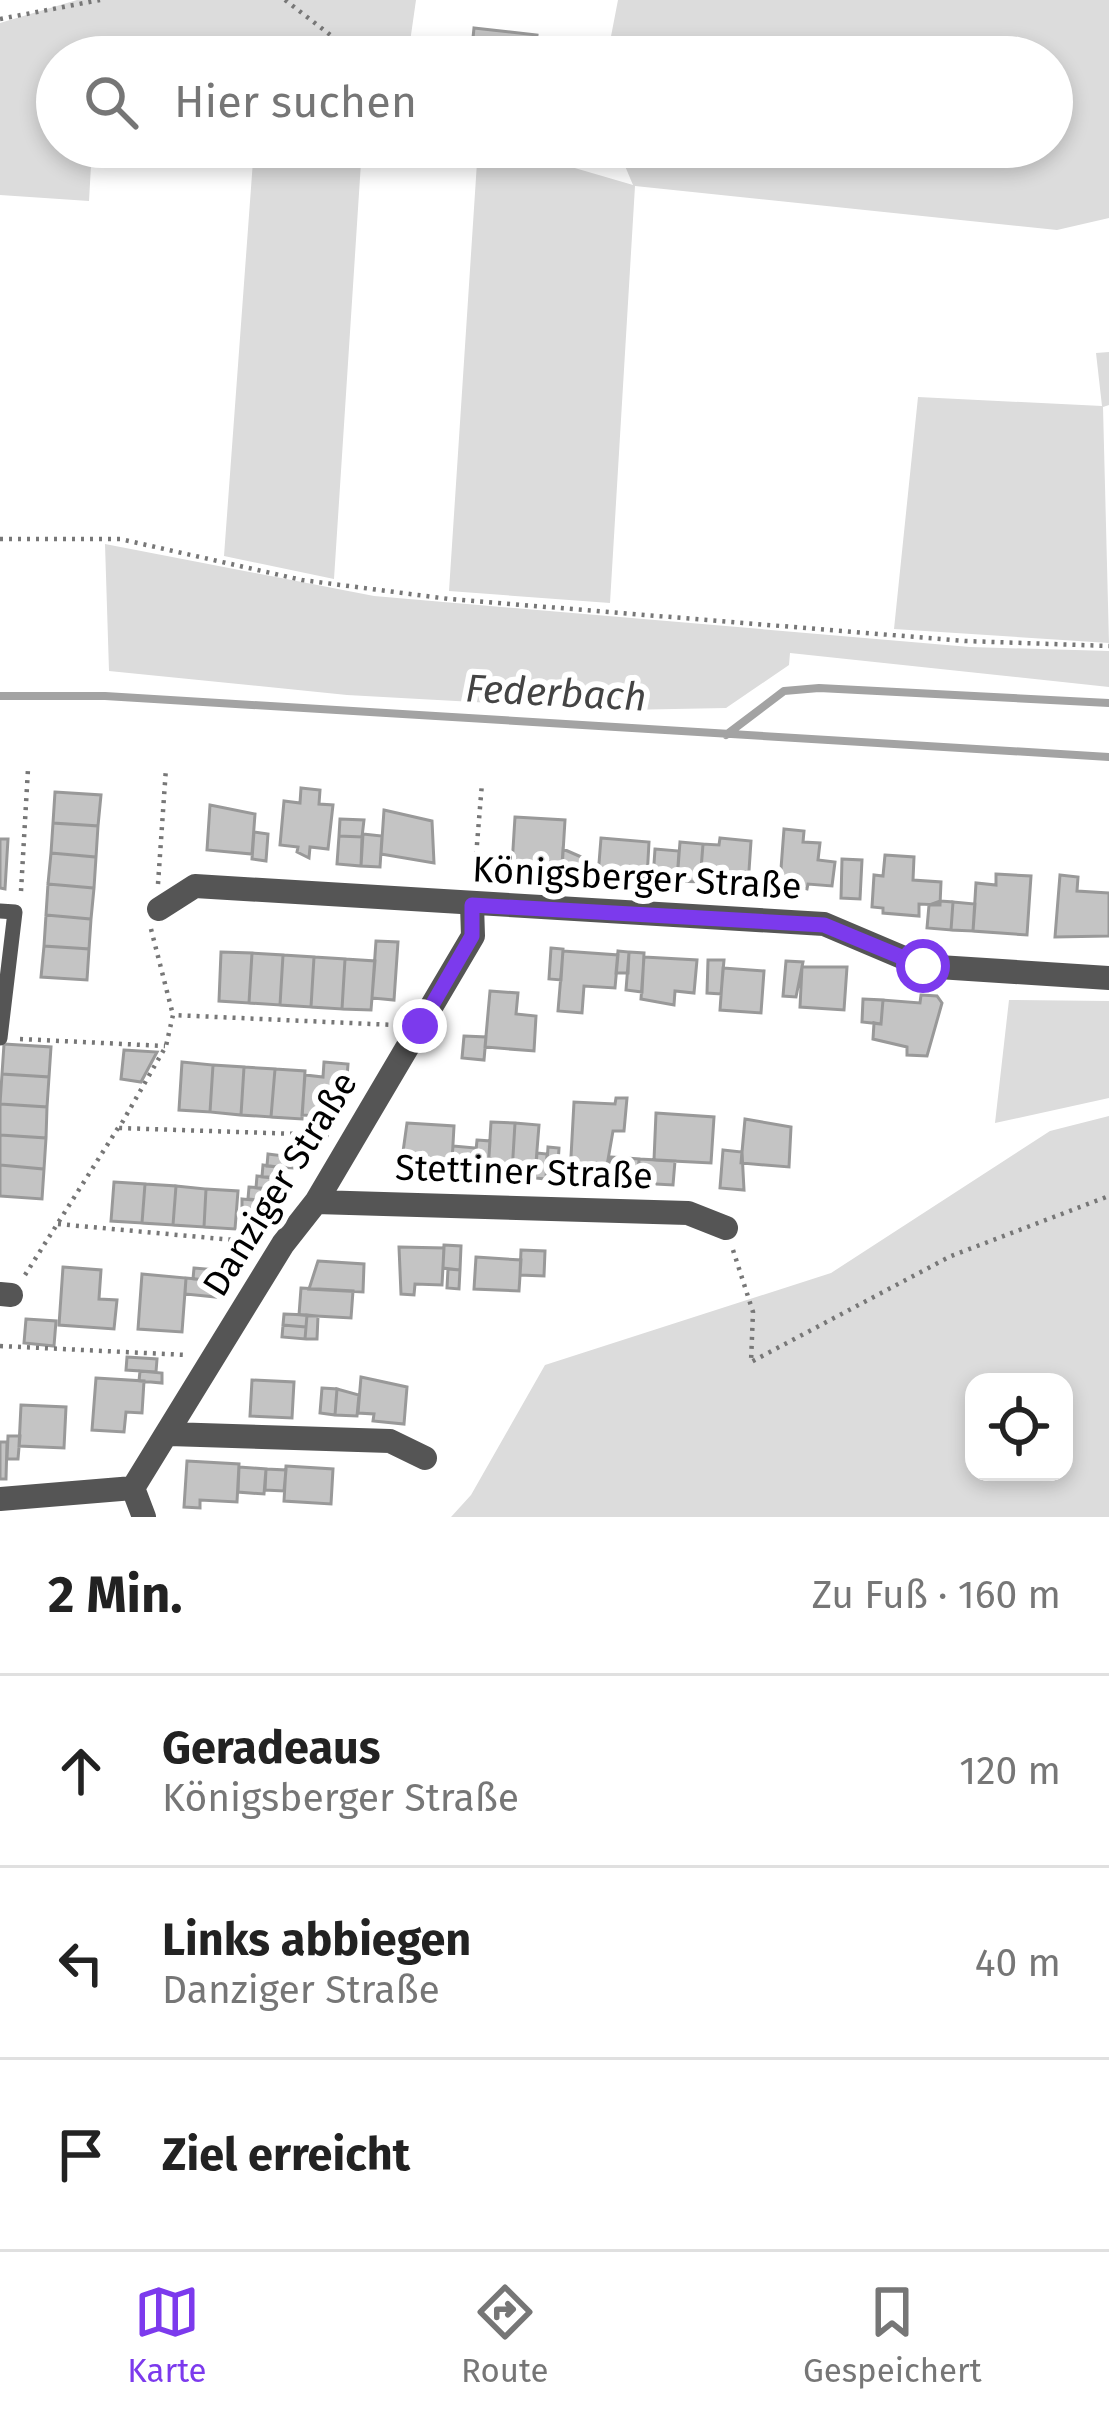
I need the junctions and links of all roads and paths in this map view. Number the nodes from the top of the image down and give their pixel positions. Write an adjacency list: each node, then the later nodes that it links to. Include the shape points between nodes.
1 (100, 0): 3 (path)
2 (285, 0): 4 (path)
3 (0, 19)
4 (332, 36)
5 (0, 539): 6 (path, via 120,539 302,580 449,599)
6 (1109, 646)
7 (28, 769): 11 (path, via 21,907)
8 (482, 783): 9 (path)
9 (472, 905): 10 (street, Königsberger Straße, via 195,886); 12 (street, Königsberger Straße, via 824,925 923,966); 13 (street, Danziger Straße, via 472,936)
10 (159, 909)
11 (8, 912): 14 (lane)
12 (1109, 978)
13 (420, 1026): 15 (path, via 173,1015); 17 (street, Danziger Straße)
14 (1, 1038): 15 (path)
15 (166, 1046): 16 (path)
16 (118, 1128): 17 (path); 20 (path)
17 (353, 1136): 19 (street, Danziger Straße)
18 (1109, 1196): 21 (path, via 951,1256 751,1361 753,1312)
19 (316, 1202): 21 (street, Stettiner Straße, via 688,1214); 22 (street, Danziger Straße)
20 (58, 1224): 22 (path); 23 (path)
21 (726, 1228)
22 (283, 1244): 25 (street, Danziger Straße)
23 (5, 1294)
24 (0, 1346): 25 (path)
25 (216, 1357): 26 (street, Danziger Straße)
26 (170, 1434): 27 (street, via 390,1441); 28 (street, Danziger Straße)
27 (425, 1458)
28 (133, 1488): 29 (street); 30 (street)
29 (0, 1498)
30 (144, 1517)

